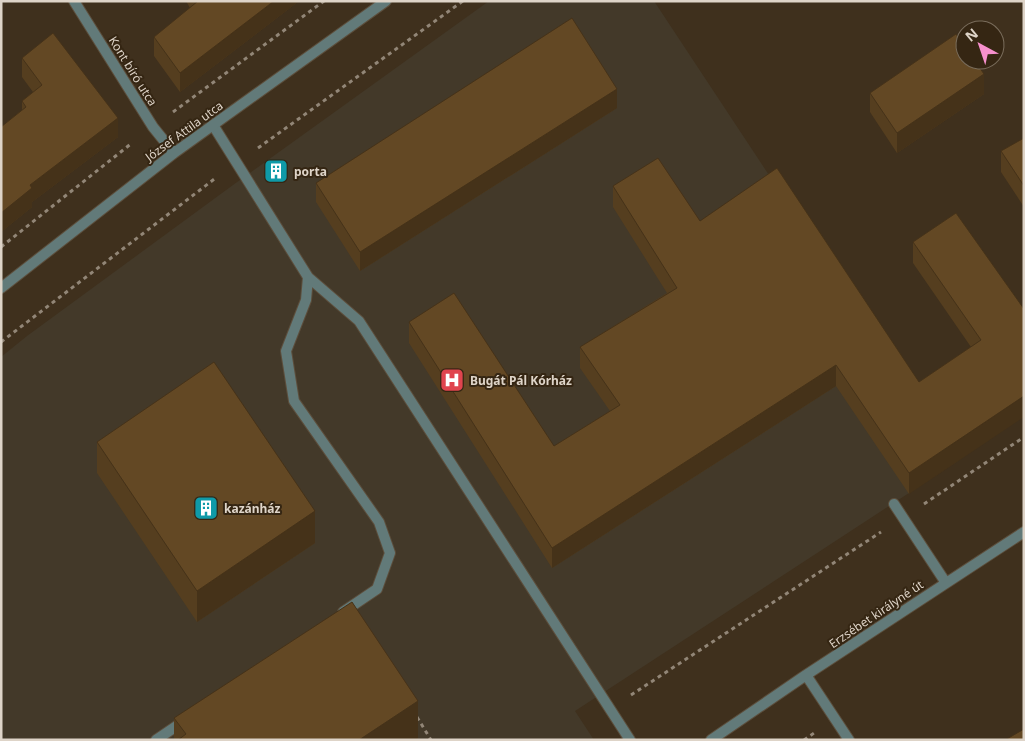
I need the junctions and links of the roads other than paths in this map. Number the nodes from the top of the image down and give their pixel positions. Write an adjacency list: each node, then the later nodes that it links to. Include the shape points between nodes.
1 (74, 1): 4 (street, Kont bíró utca, via 153,127)
2 (386, 1): 3 (street, József Attila utca)
3 (213, 125): 4 (street, József Attila utca); 5 (street)
4 (174, 153): 6 (street, József Attila utca)
5 (308, 276): 10 (street, via 306,300 286,351 294,401 379,522 390,553 377,589); 14 (street, via 359,321)
6 (1, 288)
7 (894, 504): 9 (street)
8 (1024, 532): 9 (street, Erzsébet királyné út)
9 (946, 583): 11 (street, Erzsébet királyné út)
10 (332, 620)
11 (806, 676): 15 (street, Erzsébet királyné út); 16 (street)
12 (196, 713): 13 (street)
13 (156, 740)
14 (630, 740)
15 (711, 740)
16 (849, 740)

